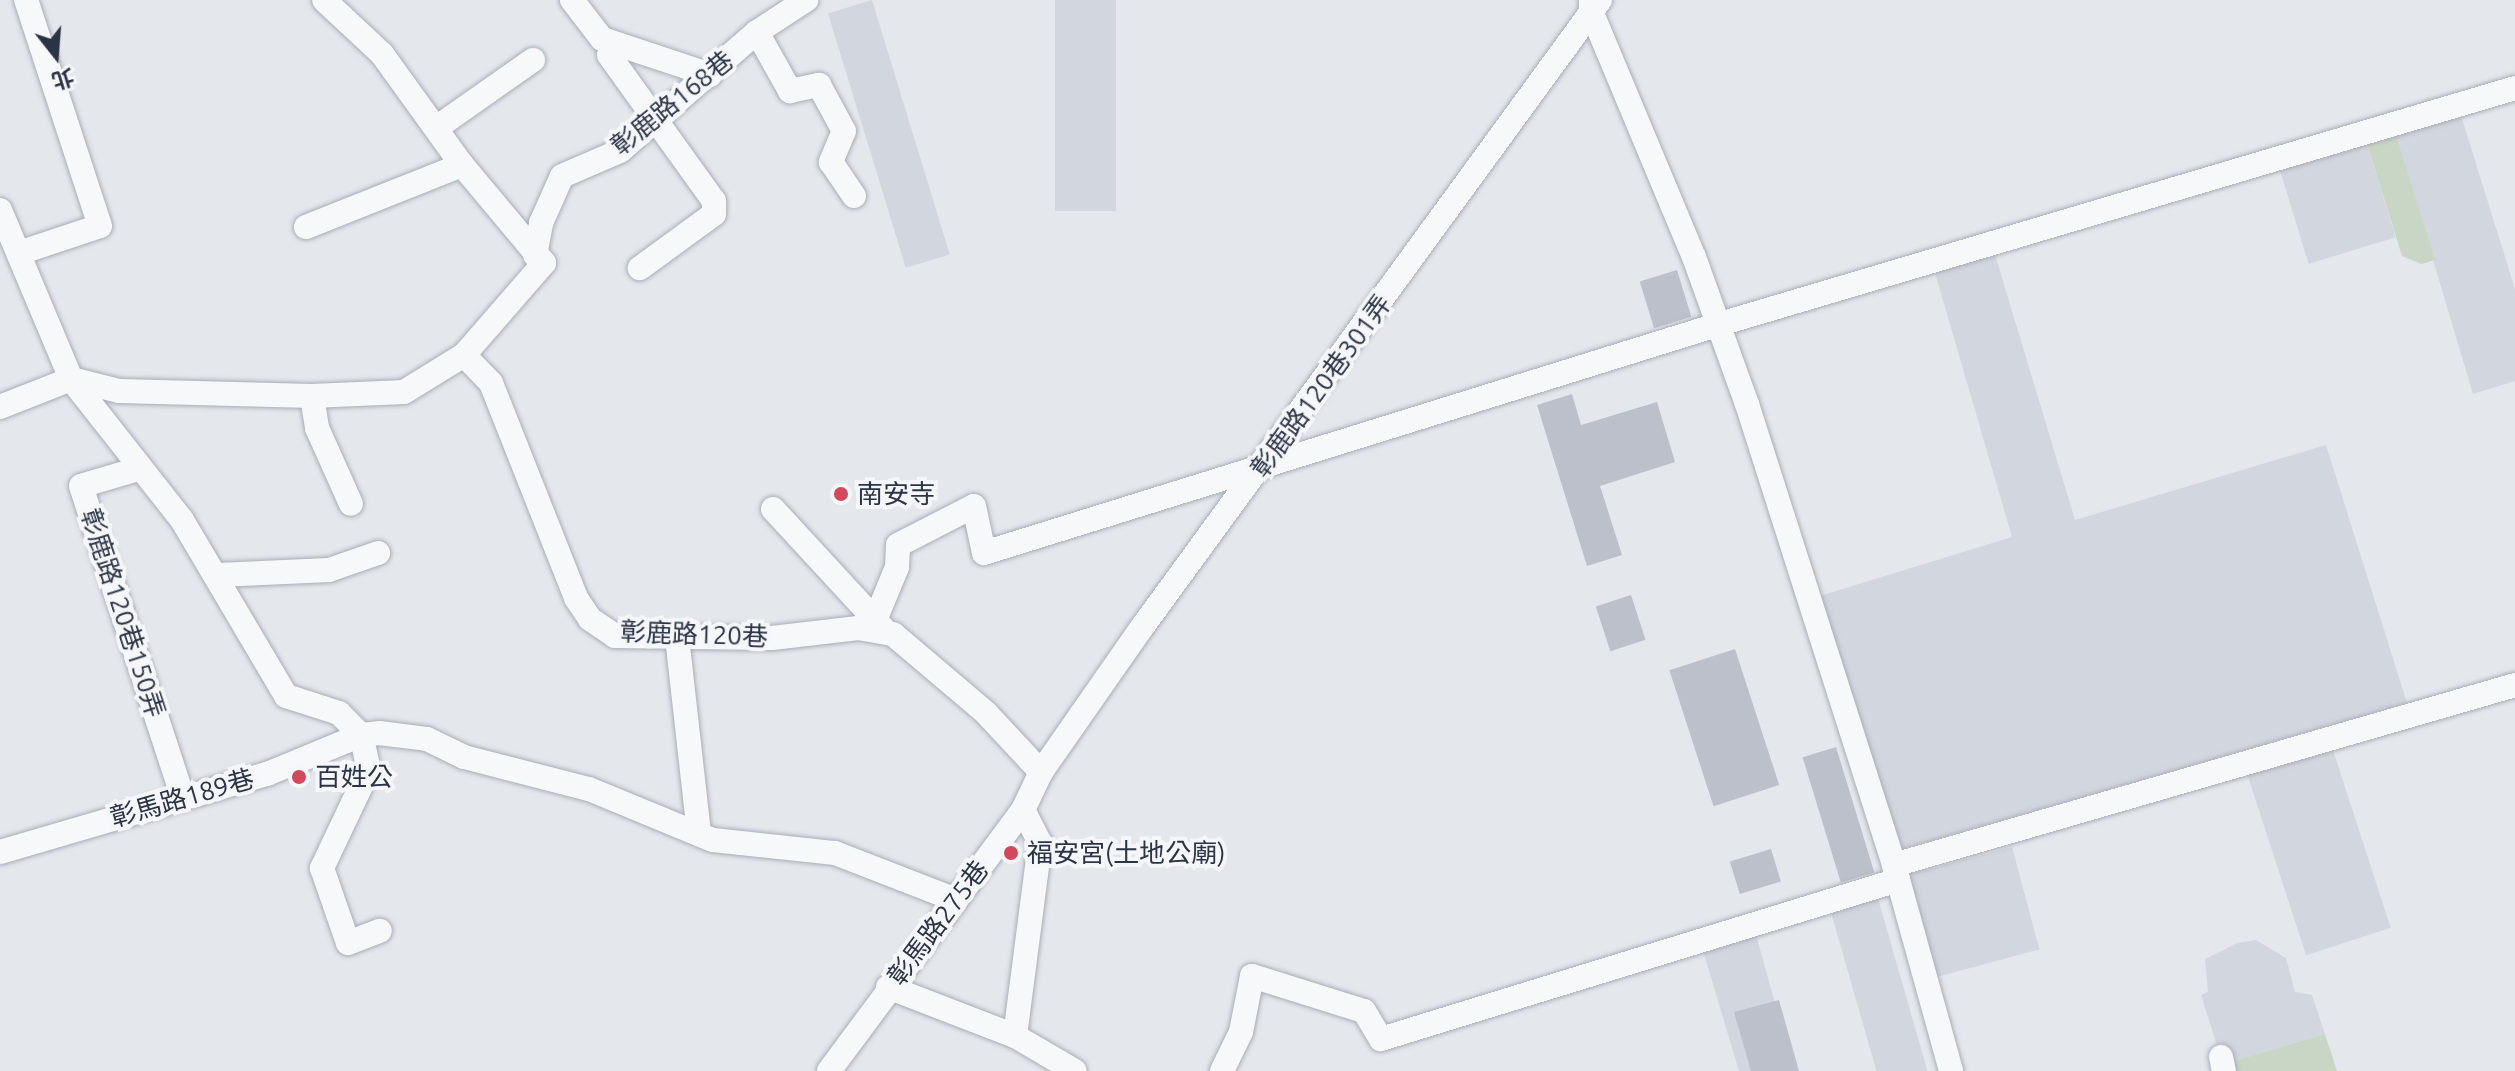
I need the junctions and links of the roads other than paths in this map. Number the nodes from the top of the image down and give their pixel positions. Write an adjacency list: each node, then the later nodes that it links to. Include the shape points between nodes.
1 (26, 0): 17 (street, via 100,226)
2 (324, 0): 12 (street, via 382,54)
3 (572, 0): 9 (street, via 602,39)
4 (806, 0): 6 (street, 彰鹿路168巷)
5 (1594, 4): 20 (street); 25 (street, 彰鹿路120巷301弄)
6 (757, 32): 9 (street, 彰鹿路168巷); 14 (street, via 790,91 819,85 844,131 831,162)
7 (609, 55): 11 (street)
8 (533, 60): 12 (street)
9 (710, 75): 11 (street, 彰鹿路168巷)
10 (2515, 88): 20 (street)
11 (657, 121): 18 (street, 彰鹿路168巷, via 620,151 562,176 541,223); 19 (street, via 715,208)
12 (439, 126): 13 (street)
13 (462, 165): 16 (street); 18 (street)
14 (854, 196)
15 (0, 210): 17 (street)
16 (306, 227)
17 (19, 253): 22 (street)
18 (539, 259): 21 (street)
19 (640, 268)
20 (1720, 324): 25 (street); 40 (street)
21 (464, 355): 23 (street, via 404,392); 32 (street, 彰鹿路120巷, via 491,383 576,598 590,619 615,636)
22 (71, 379): 23 (street, via 119,391); 24 (street); 26 (street)
23 (312, 396): 27 (street, via 317,428)
24 (0, 407)
25 (1262, 467): 31 (street, via 984,553 974,506 898,545); 35 (street, 彰鹿路120巷301弄)
26 (138, 469): 30 (street, via 182,520); 36 (street, 彰鹿路120巷150弄, via 81,486)
27 (351, 504)
28 (773, 509): 31 (street)
29 (378, 553): 30 (street, via 329,570)
30 (218, 575): 34 (street, via 286,696 339,713)
31 (881, 626): 32 (street, 彰鹿路120巷, via 772,638); 35 (street, via 986,713)
32 (677, 637): 38 (street)
33 (2515, 685): 40 (street)
34 (361, 735): 36 (street, 彰馬路189巷, via 267,774); 38 (street, via 427,739 464,757 589,789); 42 (street, via 369,769 322,868 348,943)
35 (1041, 772): 37 (street, 彰馬路275巷)
36 (182, 795): 39 (street, 彰馬路189巷)
37 (1023, 810): 41 (street, 彰馬路275巷); 44 (street, via 1040,843)
38 (699, 834): 41 (street, via 835,853)
39 (0, 852)
40 (1896, 872): 47 (street, via 1381,1039 1364,1011 1252,976 1241,1032); 48 (street)
41 (956, 900): 43 (street, 彰馬路275巷)
42 (380, 931)
43 (888, 987): 44 (street); 45 (street, 彰馬路275巷)
44 (1015, 1036): 46 (street)
45 (829, 1071)
46 (1075, 1071)
47 (1222, 1071)
48 (1951, 1071)

